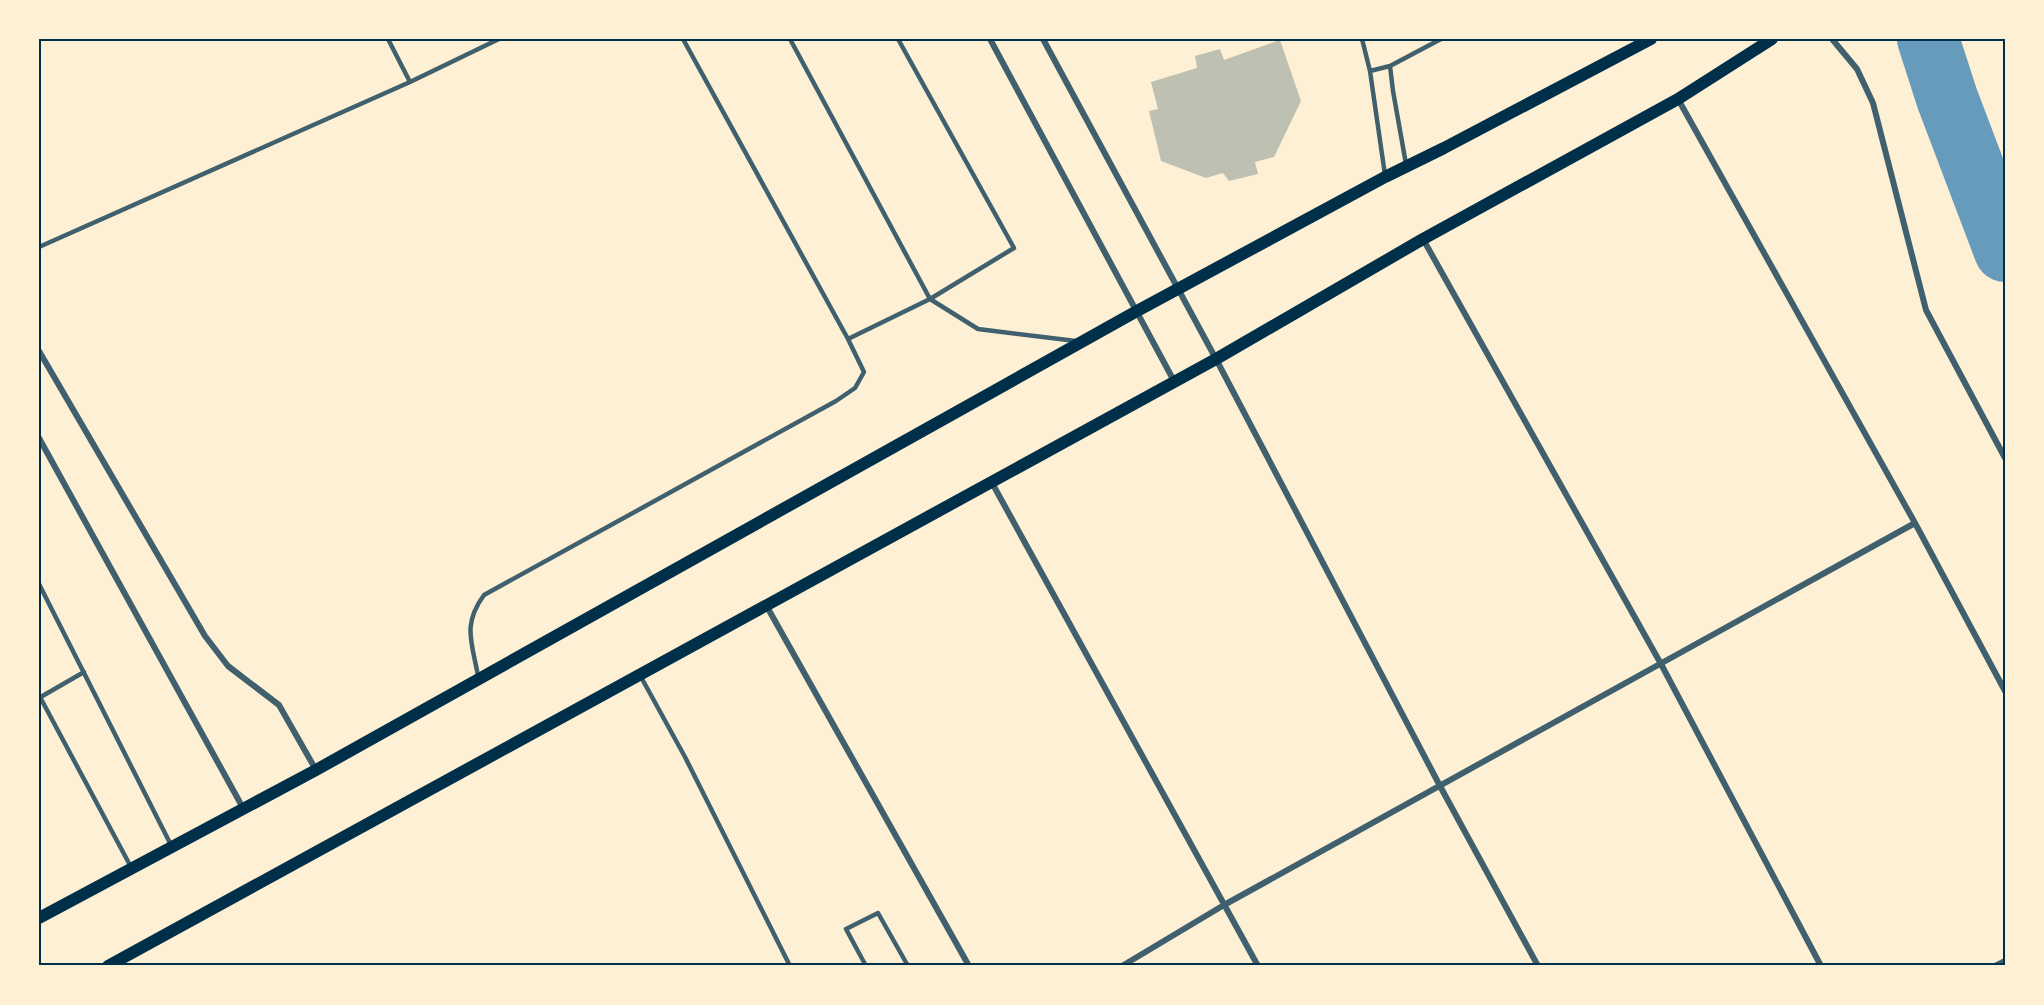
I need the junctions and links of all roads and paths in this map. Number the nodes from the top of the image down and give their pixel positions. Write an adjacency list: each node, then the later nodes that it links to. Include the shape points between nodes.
1 (387, 39): 16 (lane)
2 (499, 39): 13 (lane)
3 (683, 39): 25 (lane)
4 (790, 39): 23 (lane)
5 (898, 39): 23 (lane, via 1014,248)
6 (990, 39): 24 (street)
7 (1043, 39): 22 (street)
8 (1362, 39): 15 (lane)
9 (1441, 39): 14 (lane)
10 (1651, 39): 18 (main road)
11 (1772, 39): 17 (main road)
12 (1832, 39): 31 (street, via 1857,69 1873,103 1926,310)
13 (489, 40): 16 (lane)
14 (1390, 66): 15 (lane); 18 (lane)
15 (1370, 71): 19 (lane)
16 (410, 82): 21 (lane)
17 (1678, 99): 20 (main road); 33 (street)
18 (1407, 167): 19 (main road)
19 (1385, 177): 22 (main road)
20 (1423, 239): 28 (main road); 36 (street)
21 (39, 247)
22 (1178, 289): 24 (main road); 28 (street)
23 (930, 299): 25 (lane); 26 (lane, via 978,329)
24 (1137, 311): 26 (main road); 29 (street)
25 (848, 339): 39 (lane, via 864,372 855,388 836,402 484,595 469,625)
26 (1082, 341): 39 (main road)
27 (39, 351): 42 (street, via 205,636 228,666 279,705)
28 (1216, 359): 29 (main road); 43 (street)
29 (1174, 381): 32 (main road)
30 (39, 438): 44 (street)
31 (2005, 458)
32 (991, 481): 35 (main road); 47 (street)
33 (1915, 523): 36 (street); 40 (street)
34 (39, 584): 37 (lane)
35 (766, 605): 38 (main road); 54 (street)
36 (1660, 664): 43 (street); 58 (street)
37 (84, 672): 41 (lane); 45 (lane)
38 (640, 674): 50 (main road); 51 (lane)
39 (479, 679): 42 (main road)
40 (2005, 691)
41 (40, 698): 46 (lane)
42 (316, 770): 44 (main road)
43 (1440, 786): 47 (street); 57 (street)
44 (243, 809): 45 (main road)
45 (172, 847): 46 (main road)
46 (132, 868): 48 (main road)
47 (1224, 905): 55 (street); 56 (street)
48 (39, 918)
49 (2005, 961): 59 (street)
50 (108, 966)
51 (790, 966)
52 (866, 966): 53 (lane, via 846,930 878,913)
53 (908, 966)
54 (969, 966)
55 (1122, 966)
56 (1258, 966)
57 (1538, 966)
58 (1821, 966)
59 (1995, 966)

